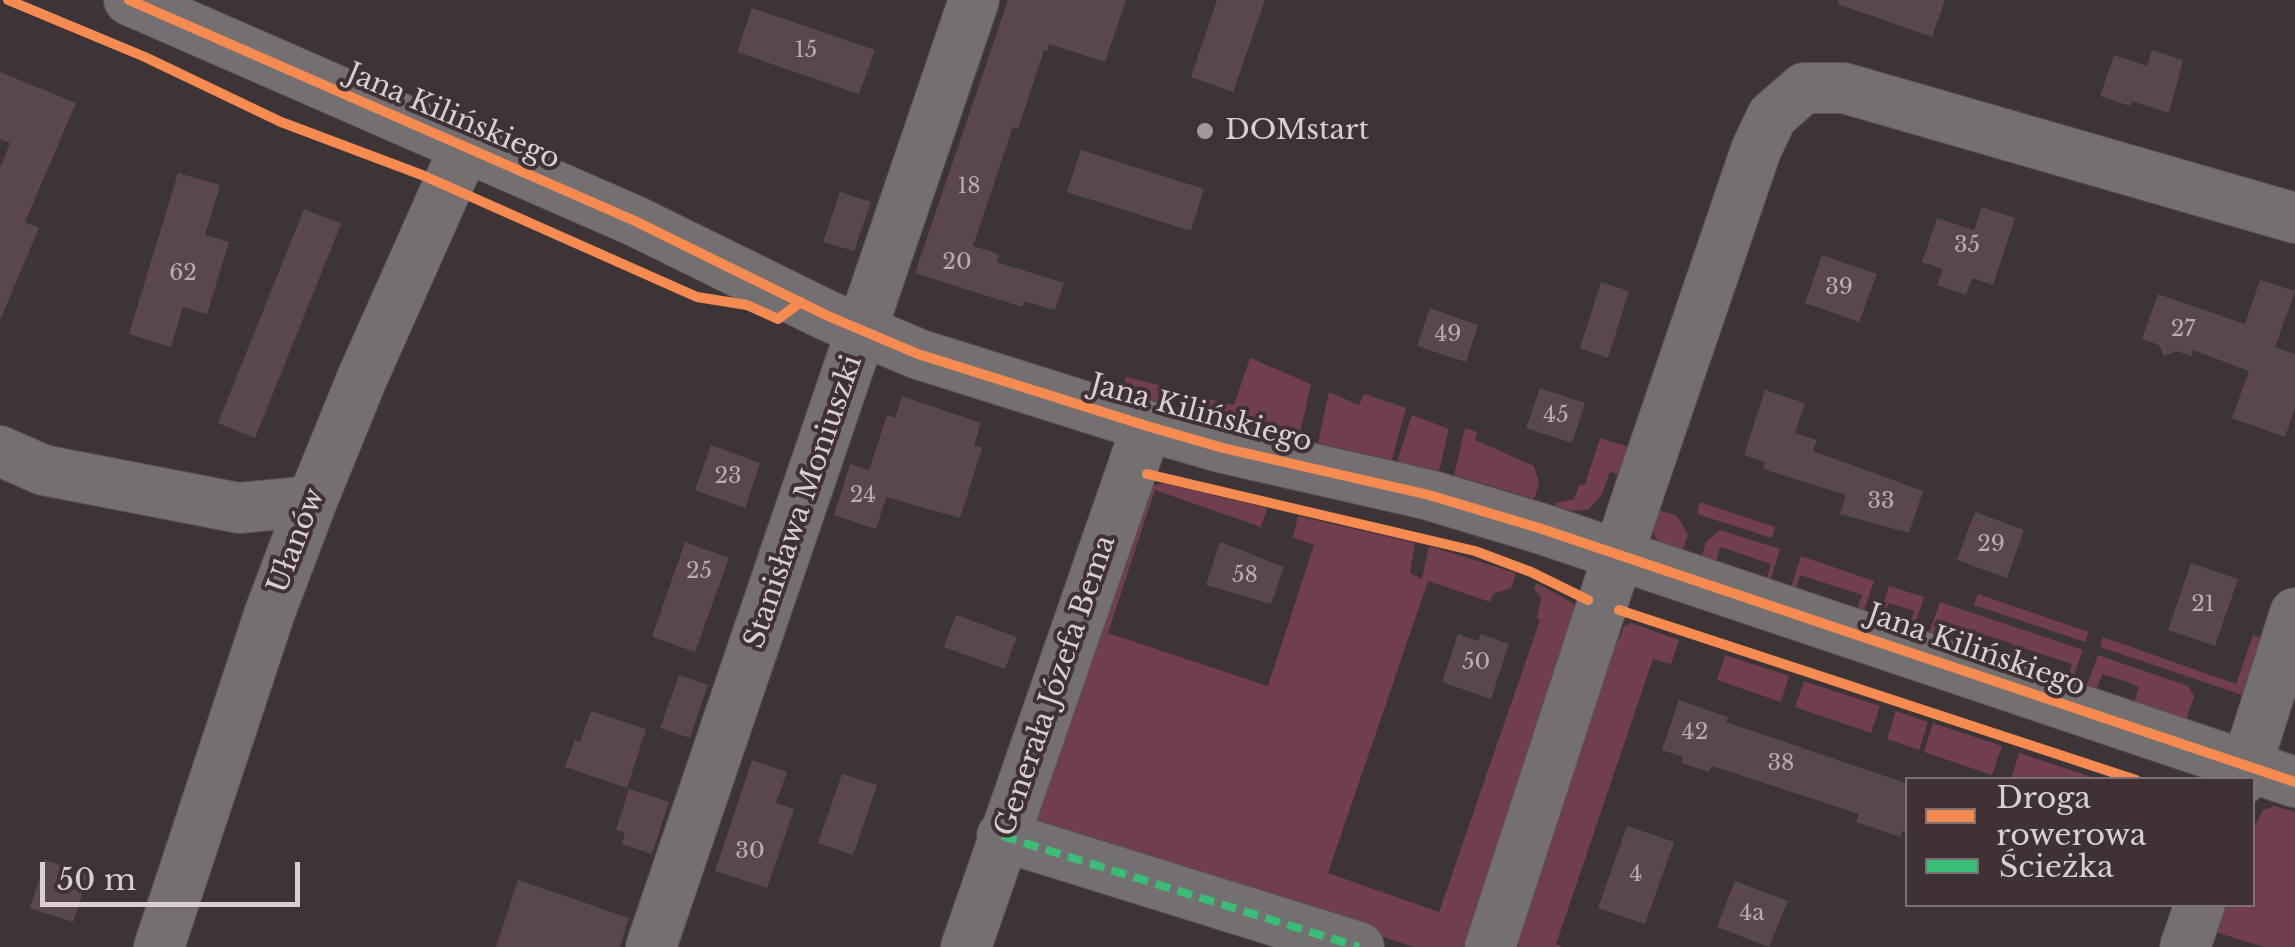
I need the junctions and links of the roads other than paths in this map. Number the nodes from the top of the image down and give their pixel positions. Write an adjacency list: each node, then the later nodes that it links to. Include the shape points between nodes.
1 (129, 0): 3 (street, Jana Kilińskiego)
2 (974, 0): 5 (street, Stanisława Moniuszki)
3 (465, 147): 5 (street, Jana Kilińskiego); 8 (street, Ułanów)
4 (2295, 218): 9 (street, via 1844,88 1804,88 1772,116 1756,150)
5 (862, 330): 6 (street, Jana Kilińskiego); 16 (street, Stanisława Moniuszki)
6 (1147, 426): 9 (street, Jana Kilińskiego, via 1452,502); 13 (street, Generała Józefa Bema)
7 (0, 451): 8 (street, via 42,470 239,508)
8 (312, 501): 15 (street, Ułanów)
9 (1620, 555): 11 (street, Jana Kilińskiego); 19 (street)
10 (2295, 613): 11 (street)
11 (2244, 772): 12 (street, Jana Kilińskiego)
12 (2295, 782)
13 (1002, 836): 17 (street, Generała Józefa Bema); 18 (street)
14 (2199, 907): 20 (street)
15 (159, 947)
16 (652, 947)
17 (966, 947)
18 (1359, 947)
19 (1490, 947)
20 (2185, 947)

